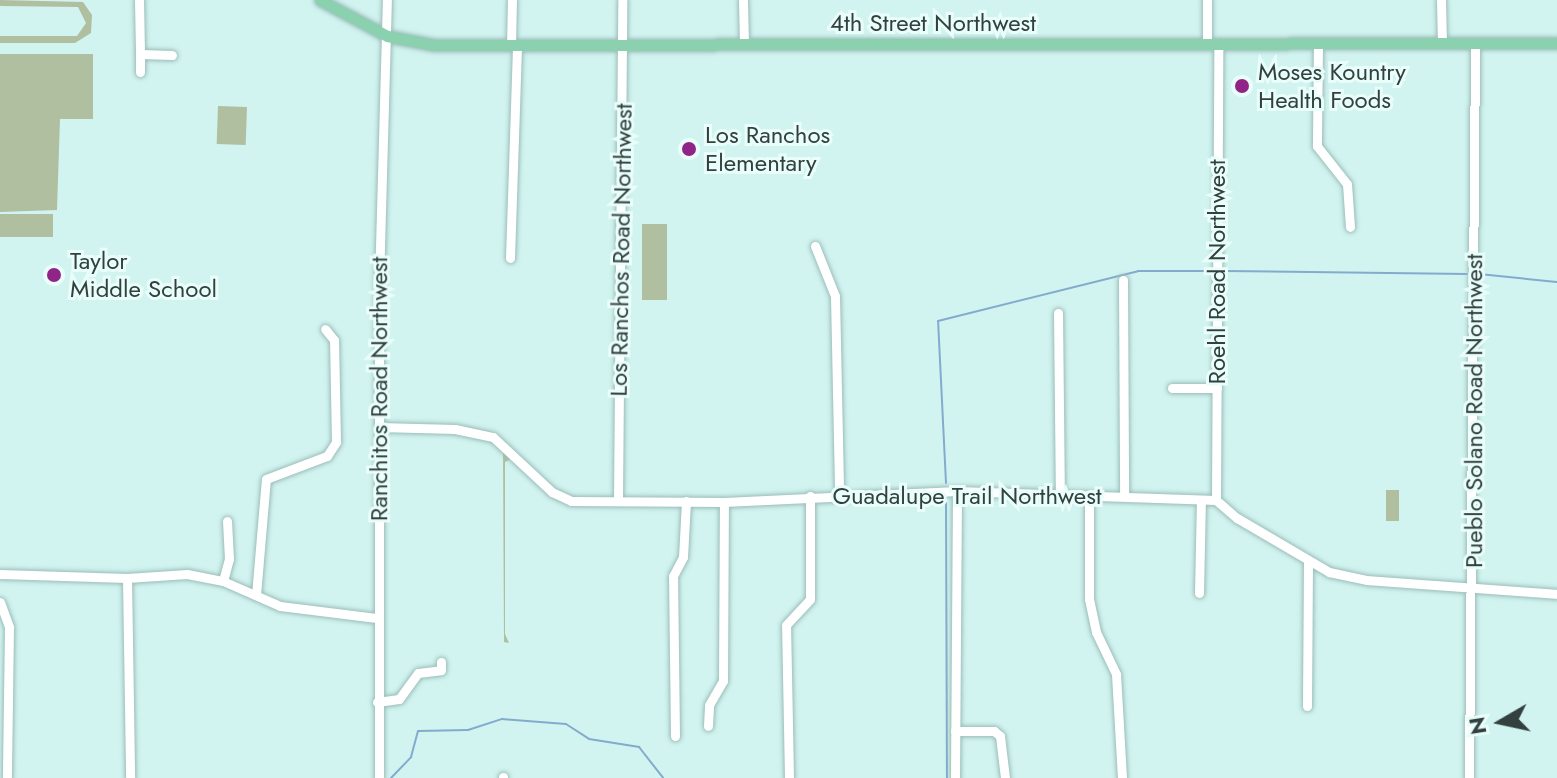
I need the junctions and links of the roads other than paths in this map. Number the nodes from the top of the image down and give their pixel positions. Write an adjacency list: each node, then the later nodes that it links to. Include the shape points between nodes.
1 (139, 0): 18 (street)
2 (320, 0): 9 (main road, 4th Street Northwest)
3 (387, 0): 9 (street, Ranchitos Road Northwest)
4 (512, 0): 17 (street)
5 (622, 0): 15 (street, Los Ranchos Road Northwest)
6 (743, 0): 16 (street)
7 (1207, 0): 13 (street, Roehl Road Northwest)
8 (1441, 0): 10 (street)
9 (387, 36): 17 (main road, 4th Street Northwest, via 415,44); 29 (street, Ranchitos Road Northwest)
10 (1442, 43): 11 (main road, 4th Street Northwest); 14 (main road, 4th Street Northwest)
11 (1475, 43): 12 (main road, 4th Street Northwest); 46 (street, Pueblo Solano Road Northwest)
12 (1557, 43)
13 (1212, 44): 14 (main road, 4th Street Northwest); 16 (main road, 4th Street Northwest); 28 (street, Roehl Road Northwest)
14 (1318, 44): 21 (street, via 1317,146 1347,184)
15 (623, 45): 16 (main road, 4th Street Northwest); 17 (main road, 4th Street Northwest); 36 (street, Los Ranchos Road Northwest)
16 (744, 45)
17 (514, 46): 23 (street)
18 (140, 54): 19 (street); 20 (street)
19 (172, 55)
20 (140, 72)
21 (1350, 227)
22 (815, 246): 32 (street, via 835,296)
23 (510, 258)
24 (1123, 280): 35 (street)
25 (1058, 313): 31 (street)
26 (325, 329): 49 (street, via 334,340 336,442 327,456 266,479)
27 (1172, 388): 28 (street)
28 (1217, 388): 38 (street, Roehl Road Northwest)
29 (379, 427): 36 (street, Guadalupe Trail Northwest, via 455,429 493,437 552,492 571,501); 51 (street, Ranchitos Road Northwest)
30 (957, 491): 31 (street, Guadalupe Trail Northwest); 32 (street, Guadalupe Trail Northwest); 56 (street)
31 (1060, 493): 34 (street, Guadalupe Trail Northwest)
32 (839, 494): 33 (street, Guadalupe Trail Northwest)
33 (810, 496): 40 (street, Guadalupe Trail Northwest); 61 (street, via 810,599 786,625)
34 (1089, 496): 35 (street, Guadalupe Trail Northwest); 64 (street, via 1089,599 1096,632 1116,674)
35 (1124, 496): 37 (street, Guadalupe Trail Northwest)
36 (618, 499): 39 (street, Guadalupe Trail Northwest)
37 (1201, 500): 38 (street, Guadalupe Trail Northwest); 47 (street)
38 (1216, 500): 42 (street)
39 (686, 501): 40 (street, Guadalupe Trail Northwest); 57 (street, via 683,557 673,576)
40 (724, 502): 55 (street, via 723,681 709,705)
41 (227, 521): 45 (street, via 229,559)
42 (1308, 560): 46 (street, via 1329,572 1367,580); 54 (street)
43 (0, 574): 44 (street)
44 (127, 578): 45 (street, via 187,574); 59 (street)
45 (223, 581): 49 (street)
46 (1474, 588): 48 (street); 65 (street, Pueblo Solano Road Northwest)
47 (1199, 593)
48 (1557, 594)
49 (256, 595): 51 (street, via 280,606)
50 (0, 602): 58 (street, via 9,627)
51 (376, 618): 53 (street, Ranchitos Road Northwest)
52 (441, 662): 53 (street, via 441,670 418,673 399,699)
53 (377, 702): 60 (street, Ranchitos Road Northwest)
54 (1307, 706)
55 (708, 726)
56 (955, 731): 62 (street); 63 (street, via 994,731 1000,736)
57 (675, 736)
58 (7, 778)
59 (130, 778)
60 (379, 778)
61 (789, 778)
62 (955, 778)
63 (1005, 778)
64 (1122, 778)
65 (1469, 778)

